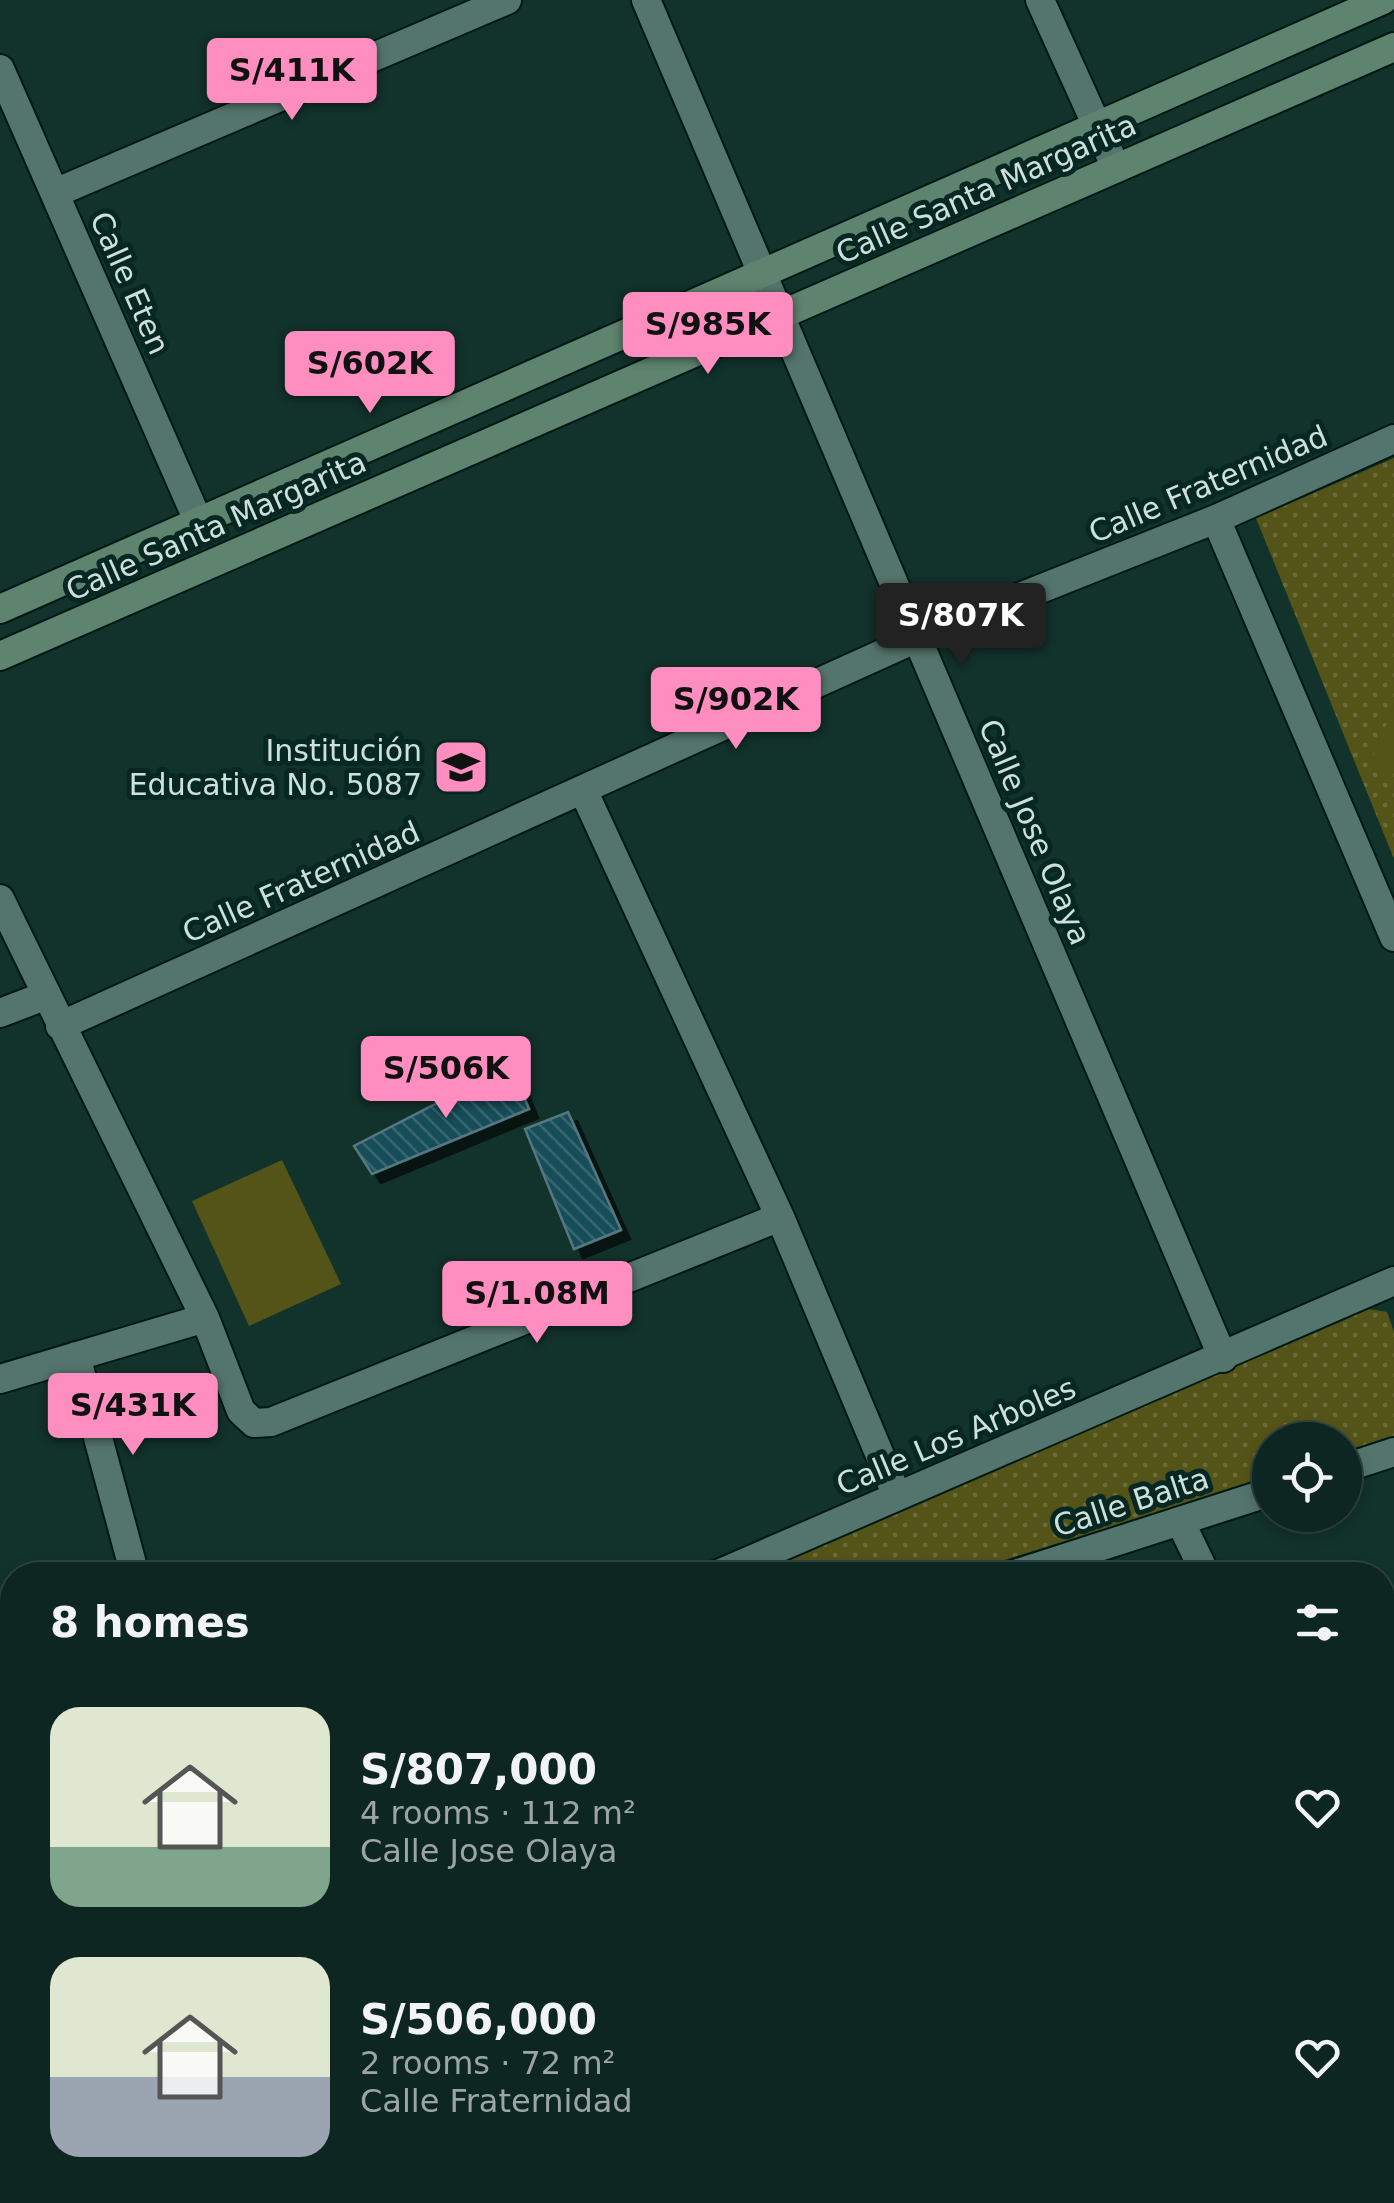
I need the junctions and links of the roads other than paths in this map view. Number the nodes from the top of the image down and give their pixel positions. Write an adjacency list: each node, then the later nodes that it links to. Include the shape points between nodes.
1 (507, 0): 9 (street)
2 (646, 0): 10 (street, Calle Jose Olaya)
3 (1040, 0): 7 (street)
4 (1384, 0): 7 (main road, Calle Santa Margarita)
5 (1394, 47): 8 (main road, Calle Santa Margarita)
6 (0, 70): 9 (street, Calle Eten)
7 (1096, 123): 8 (street); 10 (main road, Calle Santa Margarita)
8 (1116, 168): 11 (main road, Calle Santa Margarita)
9 (55, 193): 14 (street, Calle Eten)
10 (763, 275): 11 (street, Calle Jose Olaya); 14 (main road, Calle Santa Margarita)
11 (780, 314): 16 (street, Calle Jose Olaya); 17 (main road, Calle Santa Margarita)
12 (1394, 439): 13 (street, Calle Fraternidad)
13 (1216, 519): 16 (street, Calle Fraternidad); 20 (street)
14 (199, 523): 15 (main road, Calle Santa Margarita)
15 (0, 609)
16 (917, 638): 18 (street, Calle Fraternidad); 28 (street, Calle Jose Olaya)
17 (0, 656)
18 (582, 790): 23 (street, Calle Fraternidad); 24 (street)
19 (0, 899): 21 (street)
20 (1394, 936)
21 (47, 995): 22 (street); 23 (street)
22 (0, 1012)
23 (60, 1026): 26 (street)
24 (780, 1217): 26 (street, via 272,1422 254,1423 241,1411); 32 (street)
25 (1393, 1285): 28 (street, Calle Los Arboles)
26 (204, 1318): 27 (street)
27 (76, 1356): 29 (street); 35 (street)
28 (1223, 1358): 32 (street, Calle Los Arboles)
29 (0, 1379)
30 (1394, 1452): 31 (street)
31 (1362, 1462)
32 (897, 1496): 36 (street, Calle Los Arboles)
33 (1252, 1498): 34 (street, Calle Balta)
34 (1180, 1520): 37 (street, Calle Balta); 38 (street)
35 (131, 1562)
36 (746, 1562)
37 (1052, 1562)
38 (1200, 1562)

